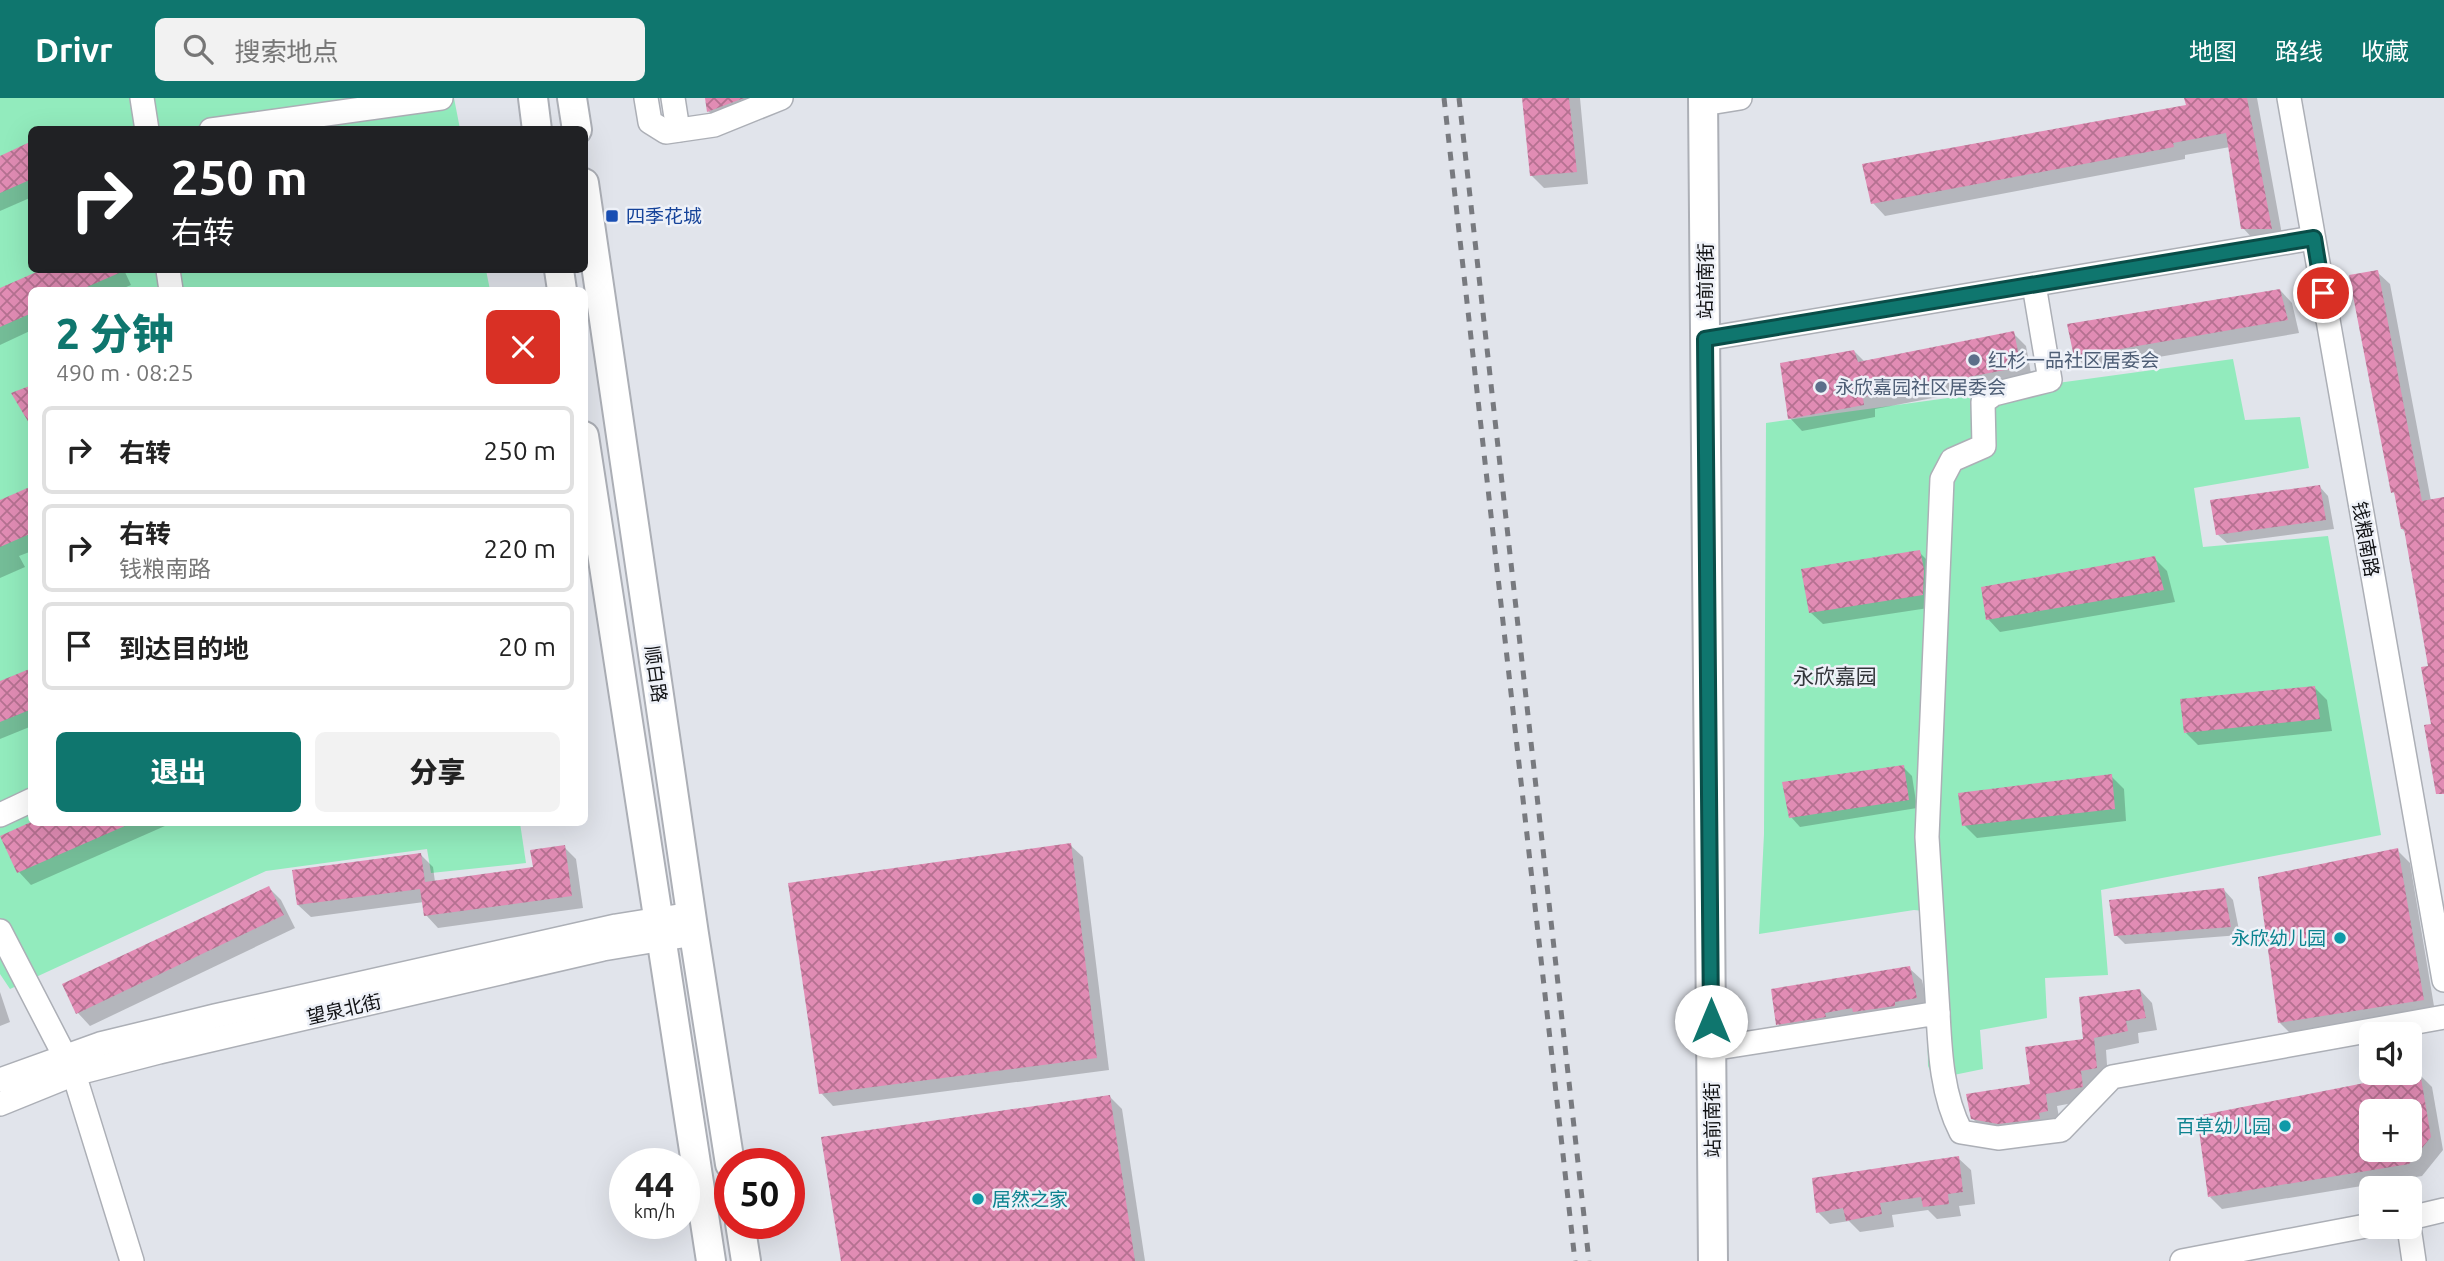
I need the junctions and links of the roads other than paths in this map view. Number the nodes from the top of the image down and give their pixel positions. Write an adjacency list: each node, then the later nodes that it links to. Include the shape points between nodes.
1 (142, 98): 11 (street)
2 (441, 98): 12 (street)
3 (533, 98): 13 (main road)
4 (572, 98): 14 (main road)
5 (646, 98): 15 (street, via 650,122 666,132)
6 (673, 98): 15 (street)
7 (780, 98): 15 (street, via 714,125)
8 (1740, 98): 10 (street)
9 (2289, 98): 17 (street, 钱粮南路)
10 (1703, 101): 19 (main road, 站前南街)
11 (146, 126)
12 (240, 126)
13 (536, 126)
14 (576, 126)
15 (678, 130)
16 (588, 210): 23 (main road, 顺白路)
17 (2314, 238): 18 (street); 26 (street, 钱粮南路)
18 (2034, 285): 19 (street); 27 (street, via 2050,380 1994,394 1983,402 1984,446 1952,460 1942,479 1927,837)
19 (1705, 339): 29 (main road, 站前南街)
20 (588, 462): 24 (main road, 顺白路)
21 (28, 802): 22 (street)
22 (0, 815)
23 (693, 924): 24 (street, 望泉北街); 33 (main road, 顺白路)
24 (660, 929): 30 (street, 望泉北街, via 616,926 320,992 100,1044); 40 (main road, 顺白路)
25 (0, 931): 30 (street)
26 (2444, 980)
27 (1938, 1013): 28 (street, via 1944,1080 1954,1118 1961,1132 1998,1138 2061,1130 2112,1077); 29 (street)
28 (2444, 1017)
29 (1711, 1049): 42 (main road, 站前南街)
30 (70, 1065): 31 (street, 望泉北街); 32 (street, 望泉北街); 39 (street)
31 (0, 1080)
32 (0, 1104)
33 (728, 1148)
34 (2444, 1210): 35 (street)
35 (2422, 1215)
36 (2359, 1227): 43 (street)
37 (743, 1239): 41 (main road)
38 (2411, 1239): 44 (street)
39 (132, 1261)
40 (711, 1261)
41 (746, 1261)
42 (1713, 1261)
43 (2182, 1261)
44 (2414, 1261)

